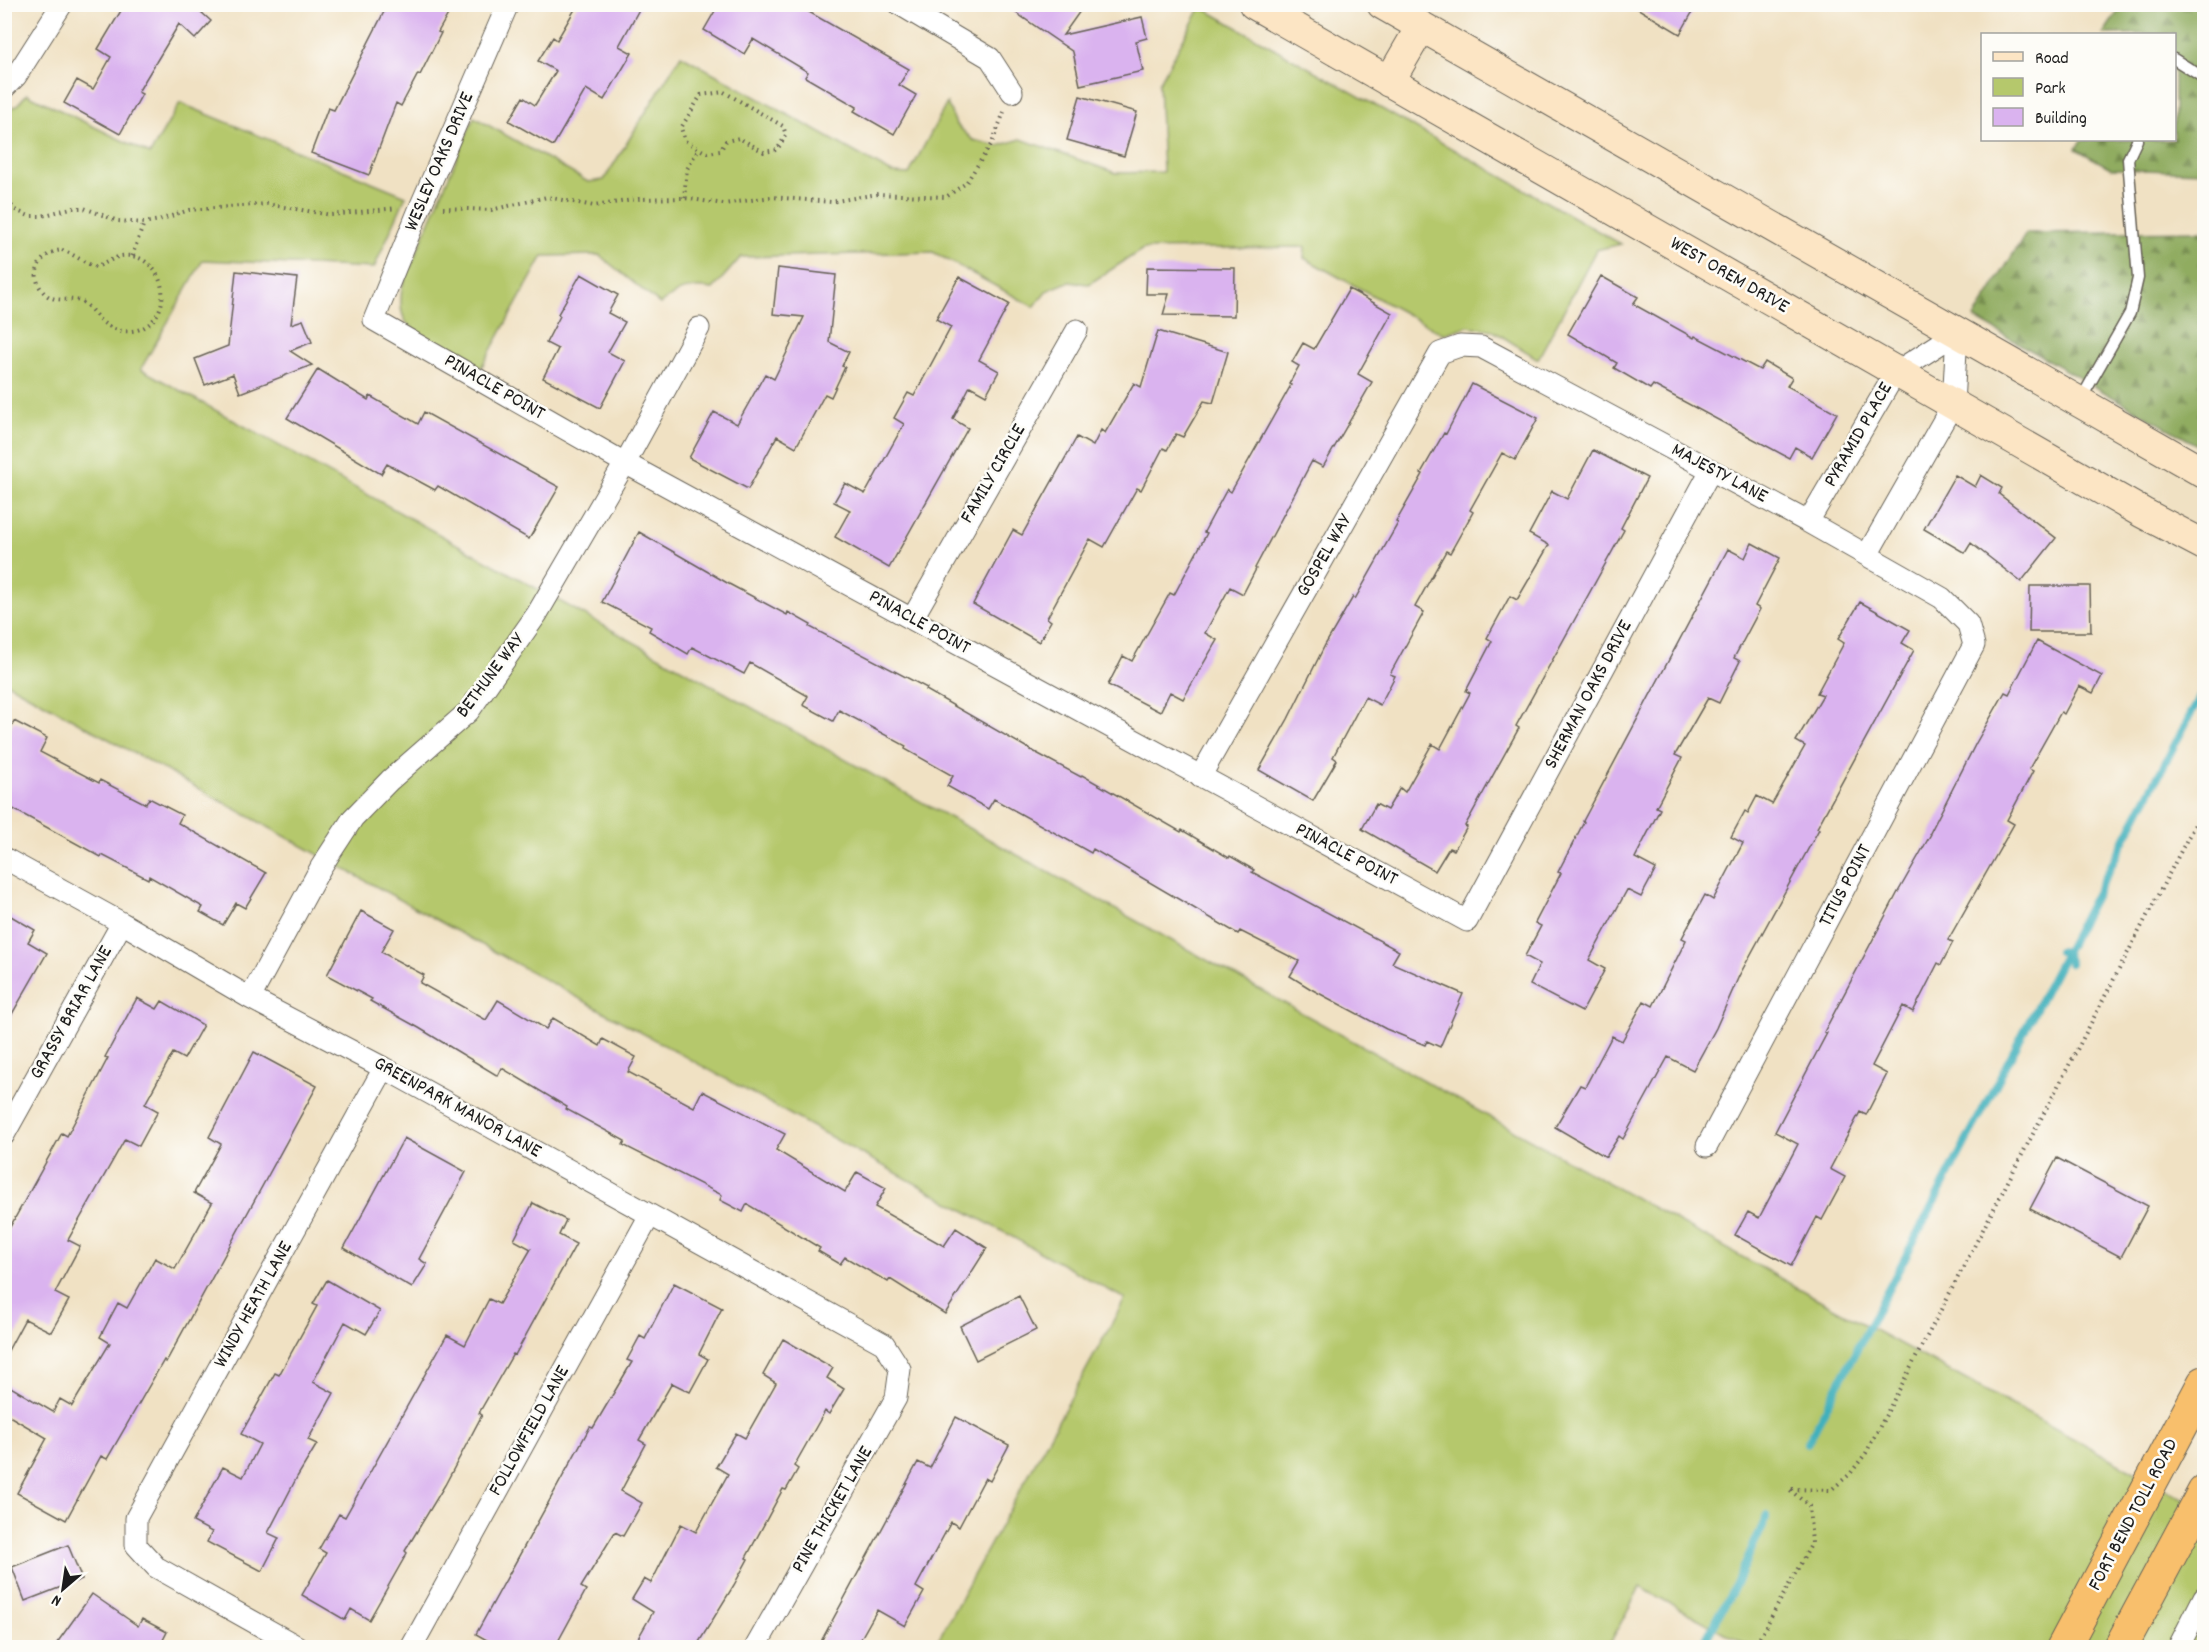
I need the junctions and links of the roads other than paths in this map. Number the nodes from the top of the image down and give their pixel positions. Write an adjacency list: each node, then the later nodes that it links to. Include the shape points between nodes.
1 (62, 4): 10 (street, via 16,76)
2 (508, 4): 13 (street, WESLEY OAKS DRIVE)
3 (899, 4): 11 (street, via 990,58)
4 (1254, 4): 9 (main road, WEST OREM DRIVE)
5 (1382, 4): 6 (main road)
6 (1421, 27): 9 (main road); 16 (main road)
7 (2176, 60): 8 (lane)
8 (2205, 78)
9 (1389, 82): 18 (main road, WEST OREM DRIVE)
10 (4, 88)
11 (1012, 92)
12 (2136, 141): 19 (lane, via 2128,159 2138,278 2130,313)
13 (374, 320): 21 (street, PINACLE POINT)
14 (699, 328): 21 (street, BETHUNE WAY)
15 (1077, 330): 27 (street, FAMILY CIRCLE)
16 (1957, 333): 18 (street, PYRAMID PLACE); 19 (main road); 20 (street)
17 (1460, 346): 22 (street, MAJESTY LANE, via 1481,347); 29 (street, GOSPEL WAY, via 1440,353)
18 (1896, 372): 20 (main road, WEST OREM DRIVE); 24 (street, PYRAMID PLACE)
19 (2079, 402): 23 (main road)
20 (1953, 404): 25 (main road, WEST OREM DRIVE); 26 (street)
21 (626, 463): 27 (street, PINACLE POINT); 33 (street, BETHUNE WAY, via 537,614 469,711 353,818 321,867)
22 (1711, 470): 24 (street, MAJESTY LANE); 31 (street, SHERMAN OAKS DRIVE)
23 (2205, 473)
24 (1808, 522): 26 (street, MAJESTY LANE)
25 (2205, 545)
26 (1868, 555): 28 (street, MAJESTY LANE, via 1942,598)
27 (912, 619): 29 (street, PINACLE POINT)
28 (1968, 624): 36 (street, TITUS POINT, via 1974,645)
29 (1200, 777): 31 (street, PINACLE POINT)
30 (4, 858): 32 (street, GREENPARK MANOR LANE)
31 (1467, 921)
32 (122, 923): 33 (street, GREENPARK MANOR LANE); 35 (street, GRASSY BRIAR LANE)
33 (250, 998): 34 (street, GREENPARK MANOR LANE)
34 (384, 1068): 37 (street, GREENPARK MANOR LANE); 42 (street, WINDY HEATH LANE, via 136,1518 136,1545 156,1568)
35 (4, 1135)
36 (1707, 1146)
37 (650, 1215): 38 (street, GREENPARK MANOR LANE, via 884,1344); 43 (street, FOLLOWFIELD LANE)
38 (900, 1369): 44 (street, PINE THICKET LANE, via 896,1398)
39 (2205, 1383): 45 (highway, FORT BEND TOLL ROAD)
40 (2205, 1492): 46 (highway)
41 (2205, 1597): 47 (street)
42 (300, 1647)
43 (411, 1647)
44 (755, 1647)
45 (2063, 1647)
46 (2120, 1647)
47 (2178, 1647)

